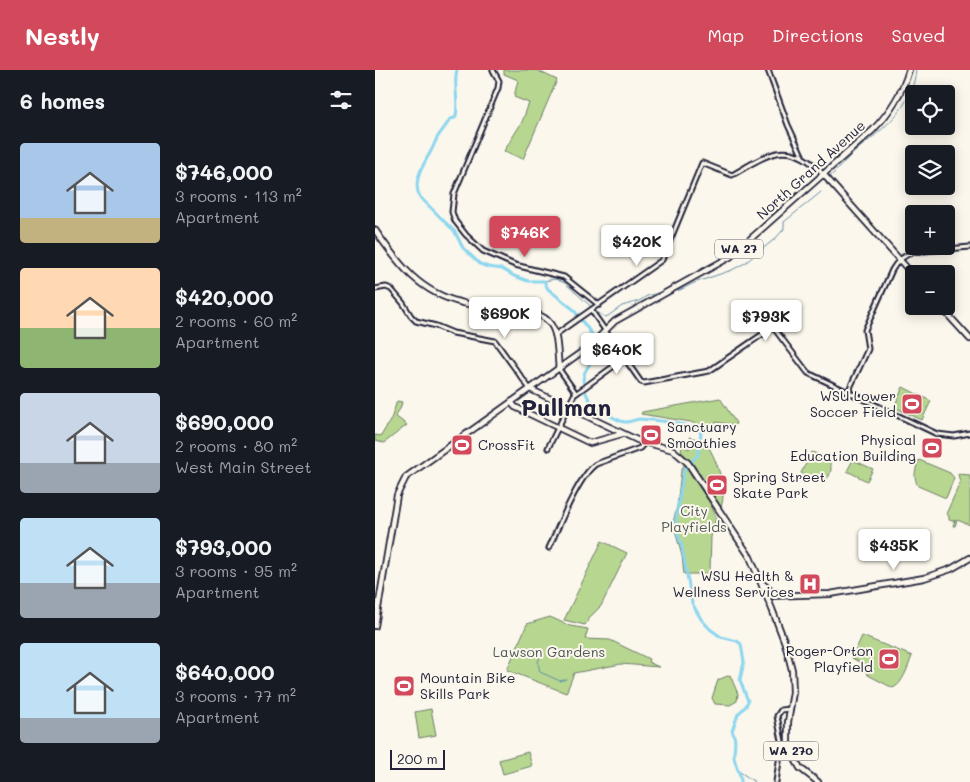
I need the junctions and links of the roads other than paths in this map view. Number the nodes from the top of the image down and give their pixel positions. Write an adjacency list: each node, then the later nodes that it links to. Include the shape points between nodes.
1 (493, 70): 11 (street, via 499,88 453,199 455,221 483,251 515,265 564,277)
2 (768, 70): 4 (street)
3 (909, 70): 5 (main road, North Grand Avenue / WA 27, via 901,92 885,117)
4 (802, 155): 5 (street); 11 (street, via 772,154 732,175 703,163 662,260)
5 (824, 174): 8 (main road); 14 (main road, North Grand Avenue / WA 27, via 730,257 615,321)
6 (375, 230): 15 (main road, via 407,273 431,291 463,303 536,313 549,322)
7 (970, 247): 8 (street, via 911,252)
8 (900, 260): 9 (main road); 21 (street, via 892,270 865,330 868,350)
9 (905, 266)
10 (375, 288): 20 (street, via 391,289 416,321 453,333 495,341)
11 (599, 305): 12 (street)
12 (593, 309): 14 (street); 15 (street)
13 (947, 315): 16 (main road)
14 (605, 330): 17 (street); 18 (main road, North Grand Avenue / WA 27, via 590,346)
15 (555, 336): 18 (main road)
16 (970, 339)
17 (625, 358): 21 (street, via 641,382 647,383 709,370 773,327 805,372); 22 (street)
18 (559, 368): 19 (main road, WA 27); 22 (street)
19 (542, 380): 20 (main road, WA 27); 23 (main road, via 538,390)
20 (530, 389): 23 (main road); 24 (main road, WA 27)
21 (848, 392): 28 (street, via 941,435)
22 (576, 393): 25 (street)
23 (547, 397): 25 (main road)
24 (511, 402): 26 (main road, via 515,407); 41 (main road, WA 27, via 403,481 397,495)
25 (567, 407): 26 (street); 27 (main road)
26 (558, 427): 29 (main road, via 591,443); 34 (street)
27 (612, 428): 29 (main road); 30 (main road)
28 (970, 433)
29 (616, 435): 30 (main road)
30 (626, 435): 31 (main road)
31 (637, 440): 32 (main road); 33 (street)
32 (645, 442): 33 (street); 37 (main road, WA 270, via 668,448 686,460 750,557)
33 (641, 447): 35 (street, via 590,468)
34 (548, 448)
35 (549, 548)
36 (970, 557): 39 (main road, via 930,574 825,594)
37 (761, 582): 38 (main road, WA 270); 39 (main road, via 772,592)
38 (767, 596): 39 (main road); 40 (main road, WA 270)
39 (783, 596): 40 (main road, via 774,599)
40 (772, 609): 43 (main road, WA 270, via 792,670)
41 (375, 619): 42 (main road, WA 27)
42 (375, 626)
43 (790, 709): 44 (street, via 781,710 777,716 783,741); 45 (main road, WA 270, via 787,732 791,752 800,768)
44 (776, 782)
45 (818, 782)

